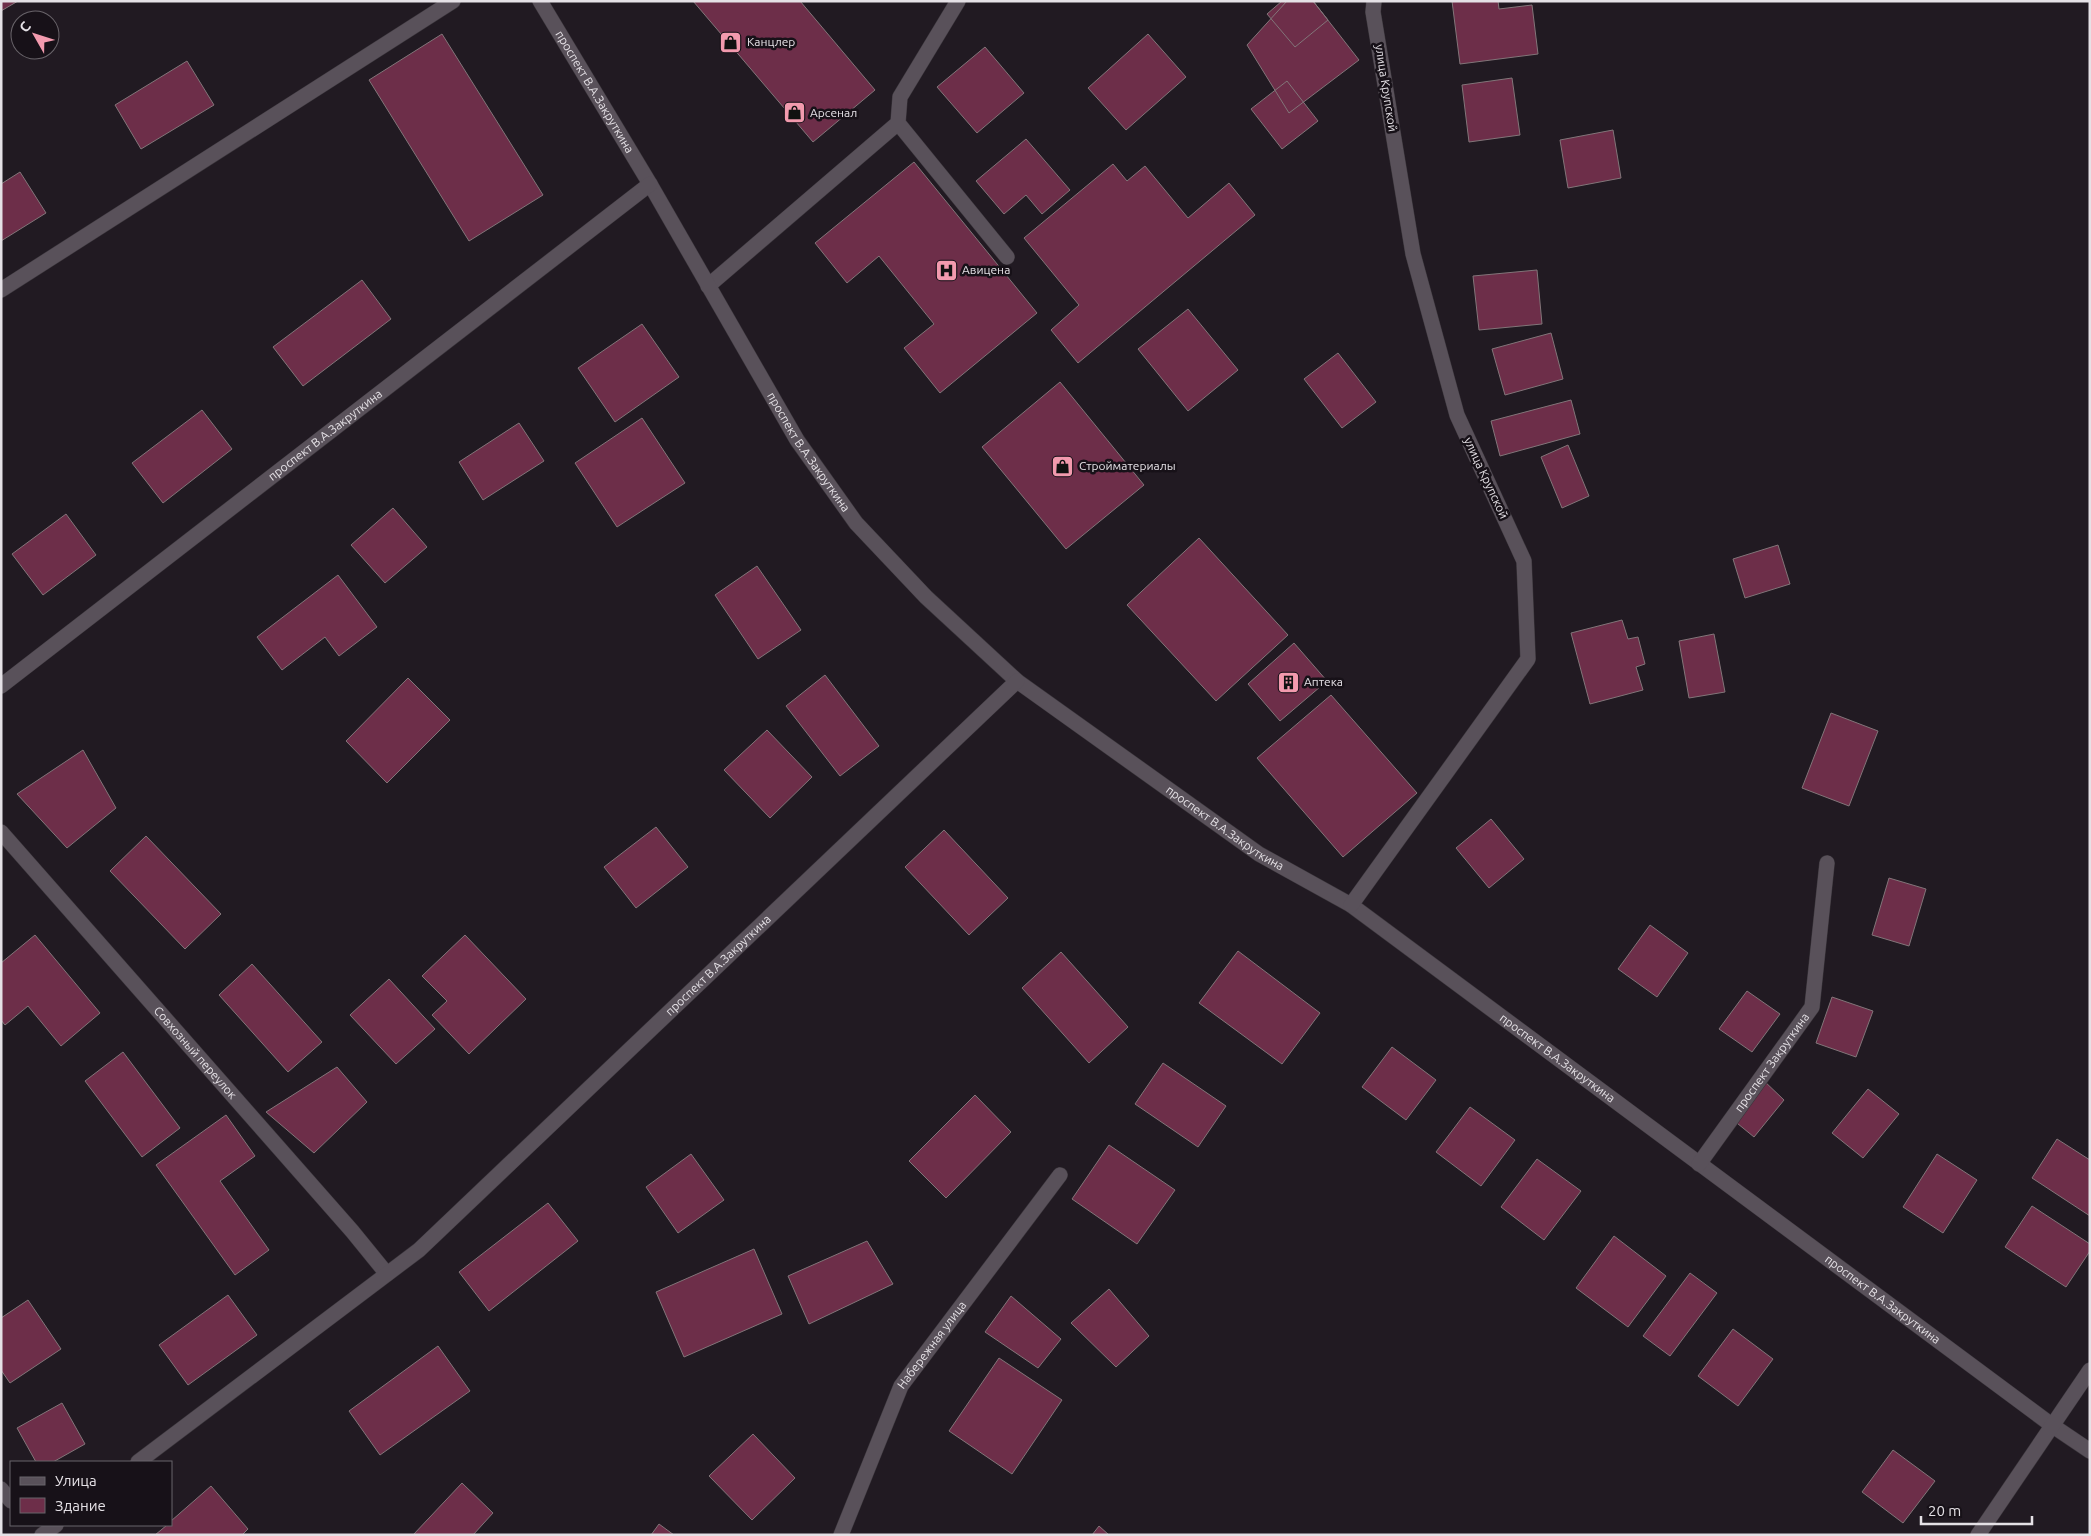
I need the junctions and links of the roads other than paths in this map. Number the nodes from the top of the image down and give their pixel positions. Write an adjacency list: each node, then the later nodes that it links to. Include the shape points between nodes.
1 (453, 1): 9 (street)
2 (540, 1): 6 (street, проспект В.А.Закруткина)
3 (958, 1): 5 (street, via 900,97)
4 (1374, 1): 14 (street, улица Крупской, via 1373,12 1413,254 1457,415 1524,561 1528,659)
5 (898, 123): 7 (street); 8 (street)
6 (650, 184): 8 (street, проспект В.А.Закруткина); 11 (street, проспект В.А.Закруткина)
7 (1008, 257)
8 (708, 286): 10 (street, проспект В.А.Закруткина, via 797,440 856,523 926,597)
9 (1, 290)
10 (1017, 681): 14 (street, проспект В.А.Закруткина, via 1259,854); 17 (street, проспект В.А.Закруткина, via 419,1250)
11 (1, 686)
12 (1, 832): 17 (street, Совхозный переулок)
13 (1827, 863): 15 (street, проспект Закруткина, via 1812,1007)
14 (1351, 905): 15 (street, проспект В.А.Закруткина)
15 (1699, 1164): 19 (street, проспект В.А.Закруткина)
16 (1060, 1175): 27 (street, Набережная улица, via 901,1386)
17 (387, 1274): 21 (street)
18 (2090, 1370): 19 (street)
19 (2053, 1426): 20 (street, проспект В.А.Закруткина); 28 (street)
20 (2090, 1451)
21 (139, 1461)
22 (1, 1489): 23 (street)
23 (10, 1500)
24 (32, 1526): 26 (street)
25 (54, 1526): 26 (street)
26 (41, 1535)
27 (841, 1535)
28 (1978, 1535)

